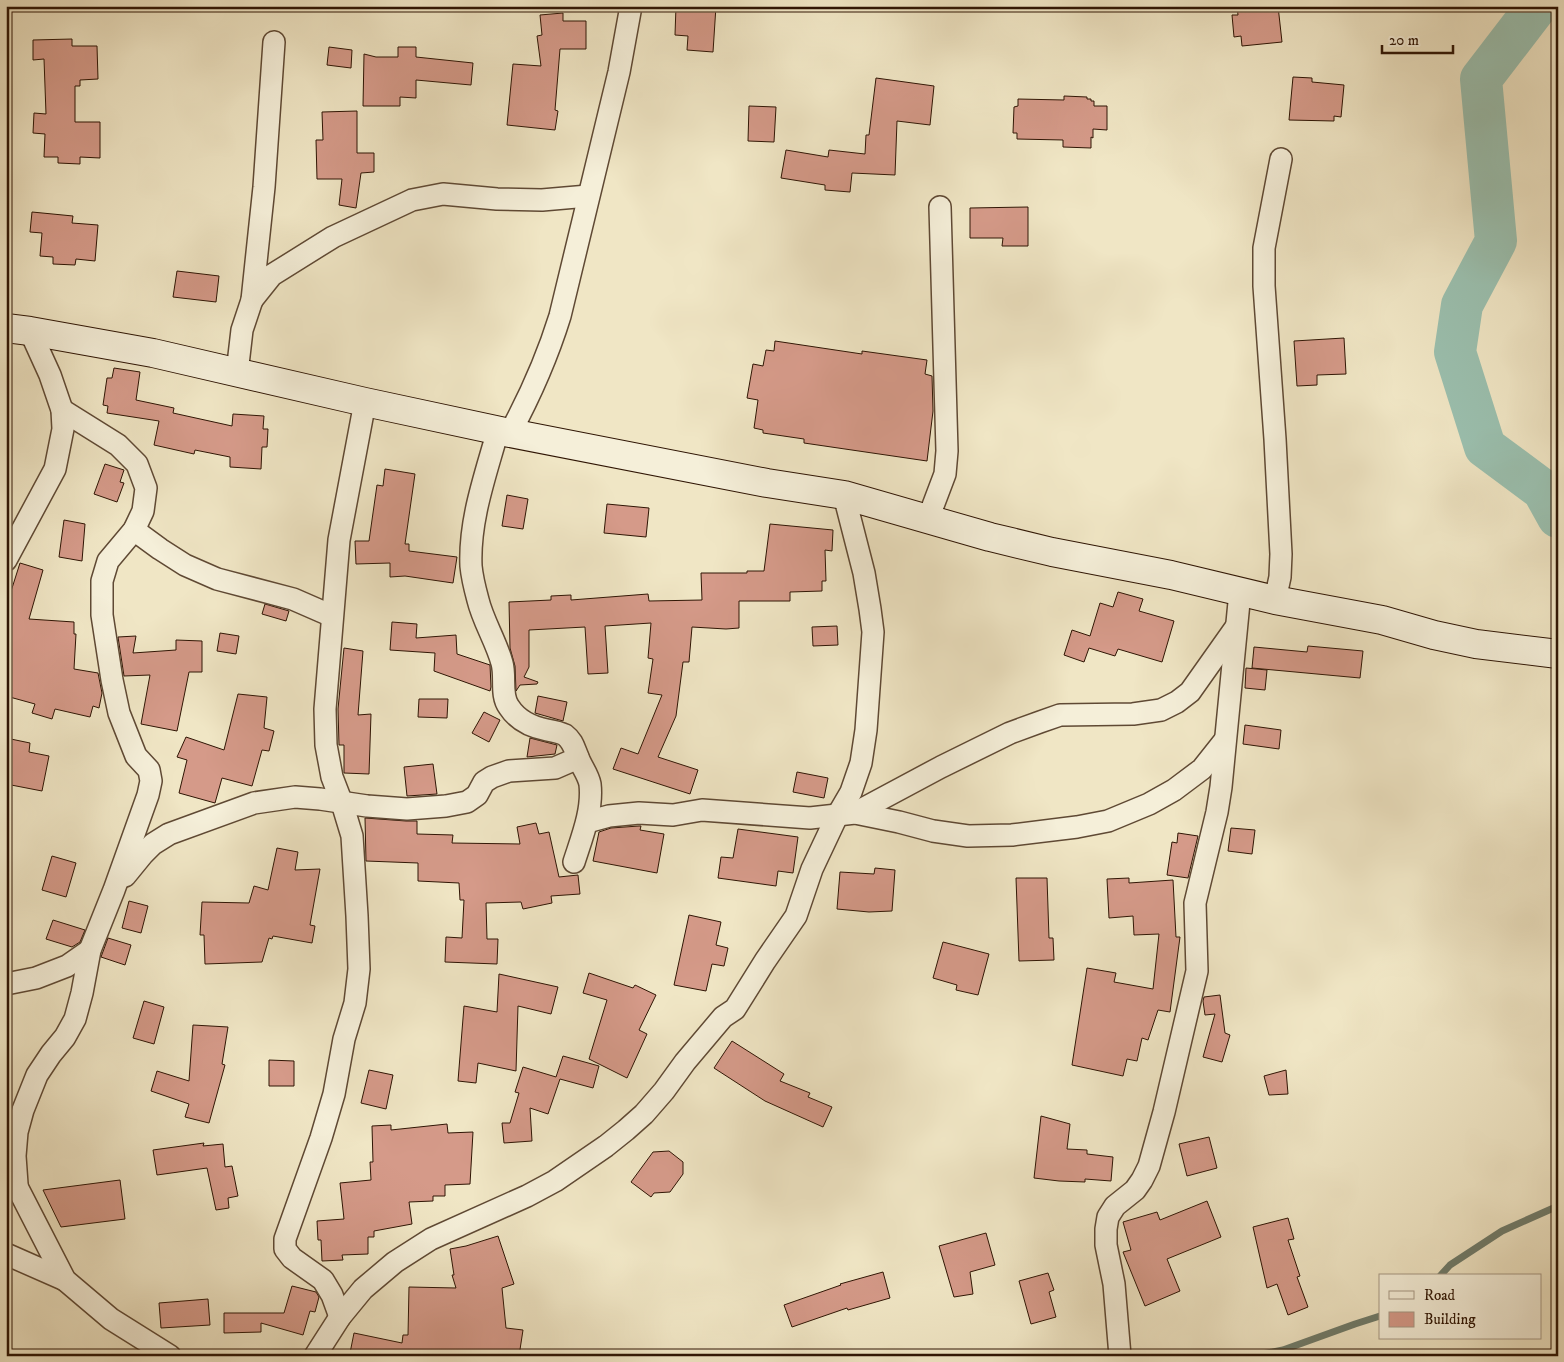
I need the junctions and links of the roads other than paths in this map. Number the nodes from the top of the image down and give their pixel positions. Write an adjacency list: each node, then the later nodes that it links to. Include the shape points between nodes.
1 (631, 6): 4 (street, via 620,72)
2 (274, 42): 6 (street)
3 (1281, 159): 17 (street, via 1264,248 1281,554)
4 (588, 196): 6 (street, via 542,200 444,194 412,200 333,237 272,275); 11 (street, via 550,348 531,395)
5 (940, 207): 13 (street, via 947,452 944,474)
6 (252, 300): 8 (street, via 242,330)
7 (18, 329): 8 (street); 10 (street, via 50,375)
8 (237, 372): 9 (street)
9 (365, 402): 11 (street); 18 (street, via 339,540)
10 (62, 410): 14 (street, via 118,445 137,464 146,488 143,511); 15 (street, via 63,428 55,469)
11 (504, 431): 12 (street); 22 (street, via 478,500 471,541 478,602 503,666 507,705 518,719 536,728 565,735 574,744)
12 (844, 495): 13 (street); 24 (street, via 864,573 872,640 866,730 861,763)
13 (928, 518): 16 (street, via 1026,546)
14 (134, 530): 18 (street, via 185,564 217,579 293,599); 27 (street, via 108,561 102,581 102,615 120,712 136,756 150,770 151,780)
15 (6, 560)
16 (1240, 592): 17 (street); 19 (street)
17 (1275, 600): 20 (street, via 1382,620 1476,644)
18 (332, 616): 23 (street, via 325,709 326,745 332,777)
19 (1237, 625): 21 (street); 24 (street, via 1190,692 1161,710 1134,714 1060,715 1010,733)
20 (1558, 654)
21 (1224, 740): 24 (street, via 1202,769 1174,790 1108,821 1012,835 968,836); 36 (street, via 1217,812 1195,903 1197,971 1175,1066 1149,1166 1135,1190 1115,1206 1108,1217 1106,1244 1114,1284)
22 (578, 758): 23 (street, via 555,768 509,771 492,776 467,802 407,809); 25 (street, via 590,783)
23 (342, 803): 27 (street, via 295,797 254,803 169,834 143,854); 33 (street, via 352,836 355,874 356,1003 344,1039 334,1094 321,1138 285,1239 285,1249 292,1258 323,1280)
24 (846, 814): 25 (street, via 810,818 702,810 673,815 639,813 609,816); 33 (street, via 812,869 796,916 735,1009 723,1018 644,1114 606,1146 555,1181 431,1239 395,1262 363,1289)
25 (586, 822): 26 (street)
26 (574, 862)
27 (114, 890): 28 (street)
28 (90, 950): 29 (street, via 67,966 36,978); 30 (street, via 75,1019 37,1075 23,1110)
29 (6, 984)
30 (12, 1176): 32 (street)
31 (6, 1254): 32 (street)
32 (65, 1280): 34 (street, via 111,1318)
33 (340, 1317): 35 (street)
34 (170, 1356)
35 (315, 1356)
36 (1120, 1356)

